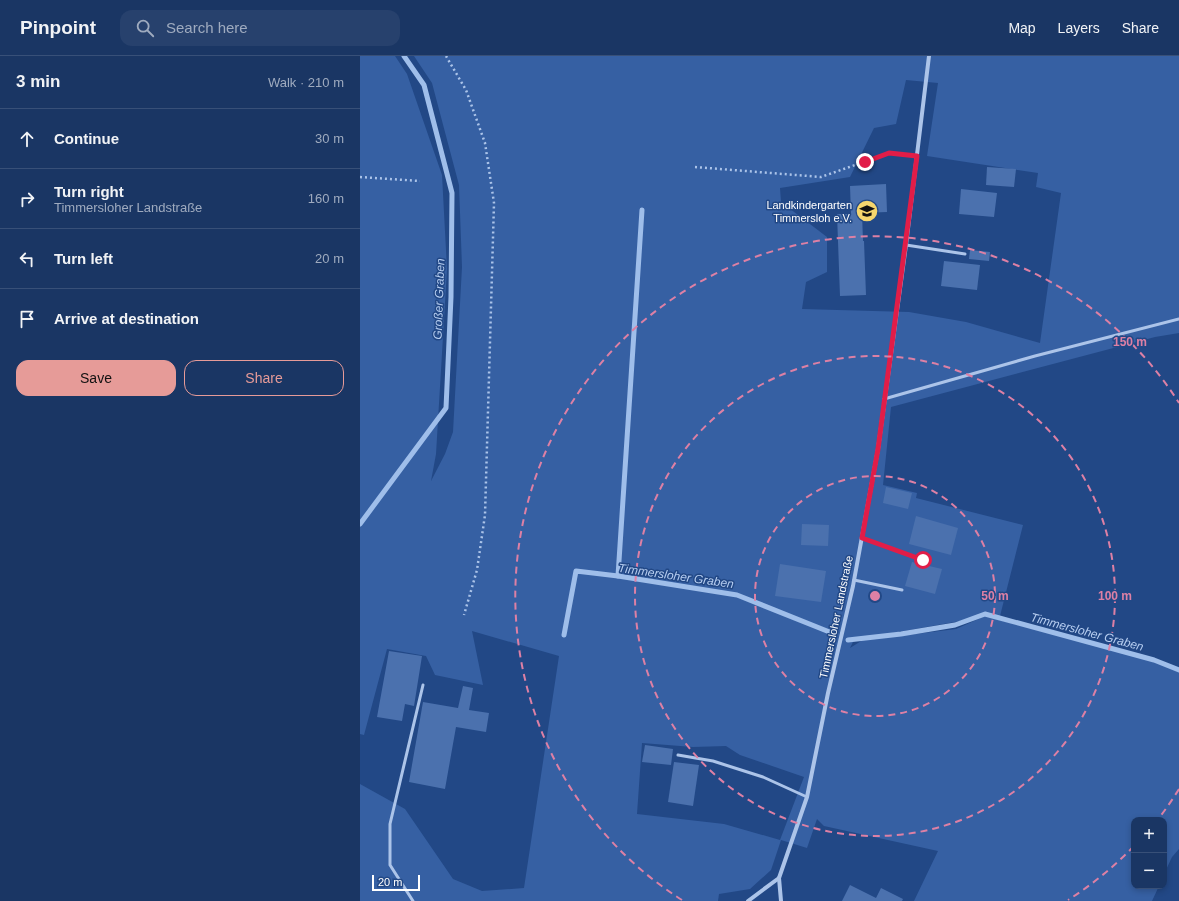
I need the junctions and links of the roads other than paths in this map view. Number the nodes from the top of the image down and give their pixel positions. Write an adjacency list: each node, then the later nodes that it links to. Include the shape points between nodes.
1 (929, 56): 2 (street, Timmersloher Landstraße)
2 (906, 245): 3 (lane); 5 (street, Timmersloher Landstraße)
3 (965, 254)
4 (1179, 319): 5 (lane)
5 (884, 399): 6 (street, Timmersloher Landstraße)
6 (862, 538): 7 (lane); 8 (street, Timmersloher Landstraße)
7 (923, 560)
8 (854, 580): 9 (lane); 12 (street, Timmersloher Landstraße)
9 (902, 590)
10 (424, 685): 14 (lane, via 390,824 390,865)
11 (678, 755): 12 (lane, via 713,761 763,777)
12 (807, 797): 13 (street, Timmersloher Landstraße)
13 (779, 878): 15 (street); 16 (street)
14 (412, 901)
15 (748, 901)
16 (781, 901)

